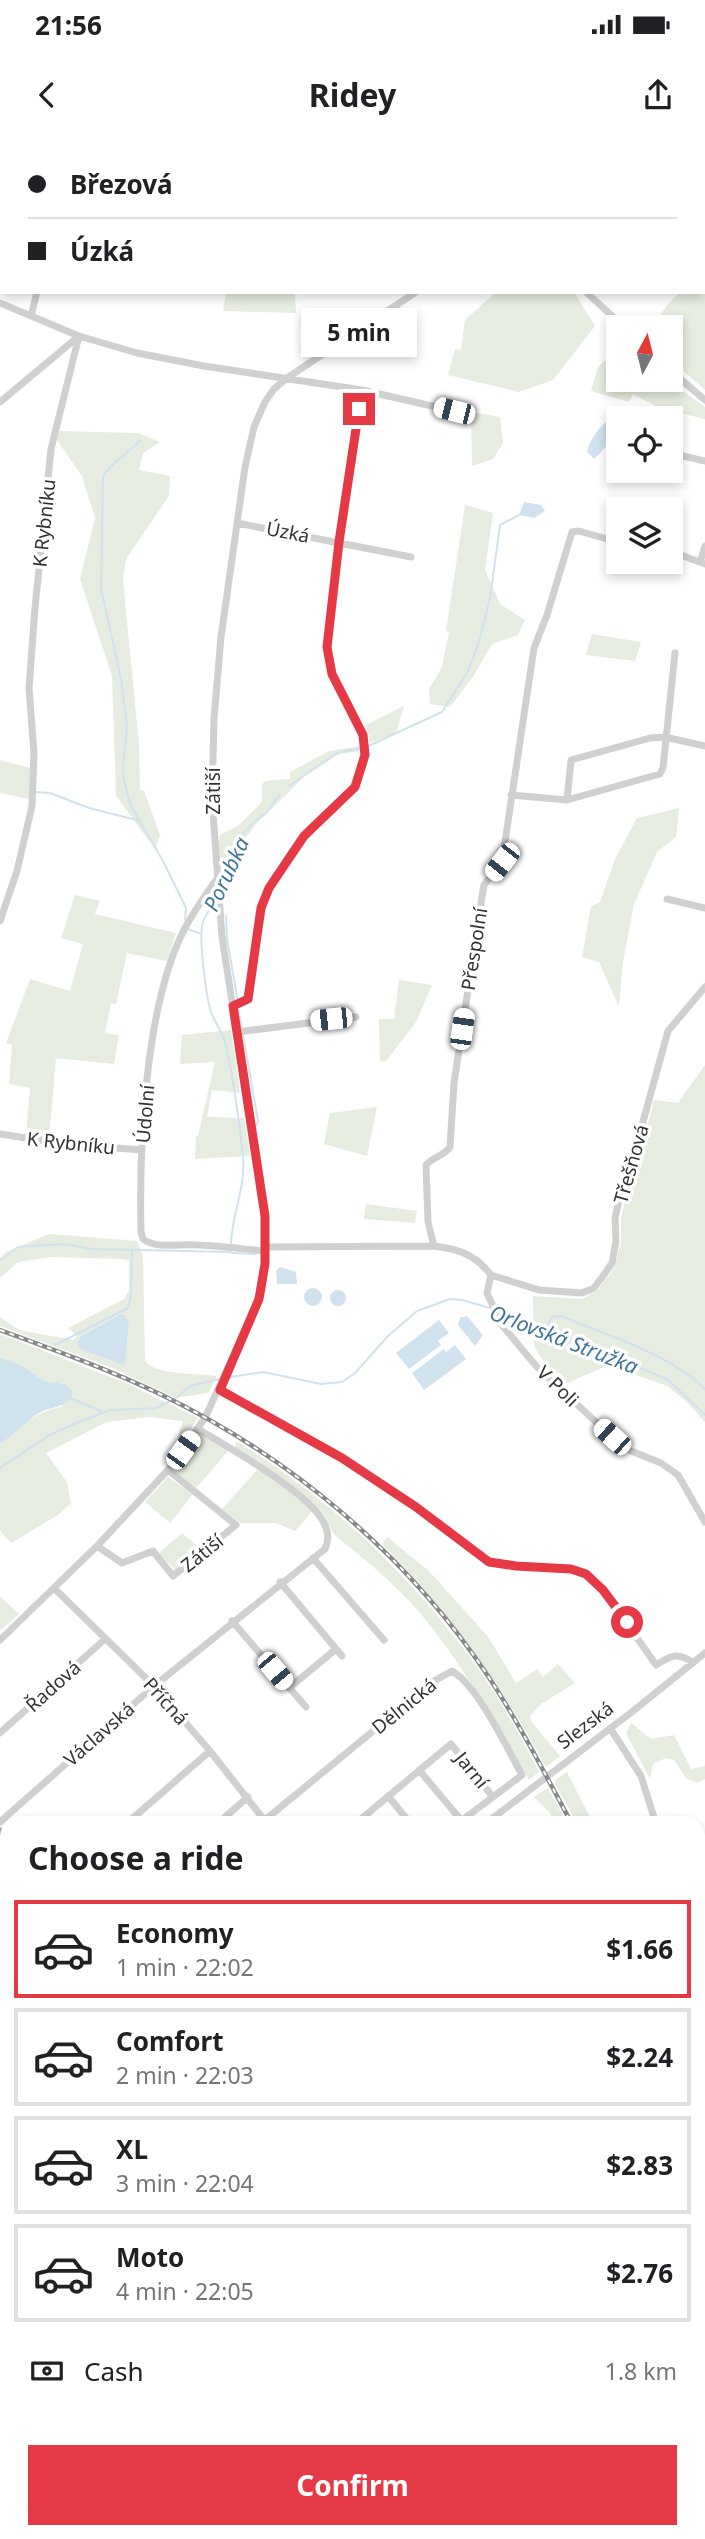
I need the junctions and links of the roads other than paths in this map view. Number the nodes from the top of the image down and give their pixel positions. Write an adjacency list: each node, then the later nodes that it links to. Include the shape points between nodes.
1 (36, 294): 6 (street)
2 (413, 294): 8 (street, Zátiší)
3 (588, 294): 5 (street)
4 (0, 303): 6 (street)
5 (611, 315)
6 (31, 316): 7 (street)
7 (79, 336): 8 (street, via 157,357); 12 (street); 30 (street, K Rybníku, via 51,449 35,608 29,688 32,806 17,872)
8 (287, 378): 10 (street); 16 (street, Zátiší, via 265,402 254,427)
9 (683, 381): 11 (street)
10 (362, 390): 13 (street); 18 (street)
11 (705, 400)
12 (0, 402)
13 (454, 411)
14 (683, 456): 15 (street)
15 (705, 461)
16 (237, 523): 18 (street, Úzká); 28 (street, Zátiší, via 214,719)
17 (606, 539): 26 (street, Přespolní, via 579,531 569,538 534,648)
18 (339, 542): 21 (street, Úzká); 34 (street, via 327,647 332,674 363,735 365,755 355,787 304,836 269,888 261,908 248,999)
19 (705, 547): 22 (street)
20 (683, 556): 22 (street)
21 (411, 558)
22 (702, 563)
23 (675, 653): 24 (street)
24 (665, 737): 25 (street); 27 (street, via 660,774); 27 (street, via 570,760)
25 (705, 746)
26 (511, 795): 27 (street); 39 (street, Přespolní, via 502,862 484,885 454,1083 450,1147 426,1165 428,1222)
27 (567, 800)
28 (217, 879): 34 (street, Zátiší); 38 (street, Údolní, via 181,934 167,972 149,1069)
29 (667, 900): 31 (street)
30 (2, 908): 32 (street, K Rybníku)
31 (705, 908)
32 (0, 921)
33 (705, 986): 41 (street, Třešňová, via 668,1031 621,1192 612,1263 603,1276 594,1288 582,1293 538,1290)
34 (233, 1006): 36 (street, Zátiší)
35 (356, 1017): 36 (street)
36 (237, 1032): 40 (street, Zátiší, via 265,1216)
37 (0, 1134): 38 (street, K Rybníku)
38 (142, 1150): 40 (street, Údolní, via 141,1221 143,1239 149,1244)
39 (434, 1246): 40 (street); 41 (street, via 460,1250 481,1262)
40 (265, 1249): 42 (street, Zátiší, via 259,1299)
41 (491, 1275): 45 (street, V Poli, via 487,1293 501,1324 537,1367 624,1447 678,1475)
42 (220, 1390): 43 (street, Zátiší); 55 (street, via 342,1458 489,1562 586,1574 603,1590 656,1665 677,1655)
43 (198, 1429): 44 (street, Zátiší); 47 (street, Václavská, via 277,1479 317,1513 325,1524 328,1543)
44 (168, 1470): 46 (street, Zátiší); 46 (street, Zátiší, via 236,1525 173,1576 153,1551 122,1563)
45 (705, 1522)
46 (97, 1546): 49 (street, Zátiší)
47 (313, 1558): 48 (street, Václavská); 53 (street)
48 (281, 1582): 50 (street, Václavská); 57 (street, via 339,1652)
49 (55, 1589): 51 (street, Příčná); 52 (street, Zátiší)
50 (232, 1621): 56 (street, Václavská); 57 (street)
51 (106, 1639): 56 (street, Příčná); 60 (street, Řadová)
52 (0, 1640)
53 (384, 1640)
54 (705, 1653): 55 (street, Slezská)
55 (693, 1663): 59 (street, Slezská)
56 (154, 1686): 61 (street, Příčná); 66 (street, Václavská)
57 (289, 1688): 58 (street)
58 (306, 1707)
59 (611, 1728): 75 (street, Slezská); 76 (street, via 641,1776)
60 (0, 1732)
61 (210, 1751): 65 (street, Příčná); 67 (street)
62 (419, 1770): 63 (street, Jarní); 64 (street, Jarní, via 451,1744); 73 (street, Jarní)
63 (388, 1796): 71 (street, Jarní); 72 (street)
64 (492, 1796): 70 (street, Dělnická, via 522,1775 480,1702 452,1671); 74 (street)
65 (248, 1797): 68 (street); 69 (street, Příčná)
66 (7, 1816)
67 (134, 1816)
68 (226, 1816)
69 (260, 1816)
70 (271, 1816)
71 (364, 1816)
72 (402, 1816)
73 (454, 1816)
74 (467, 1816)
75 (496, 1816)
76 (654, 1816)

